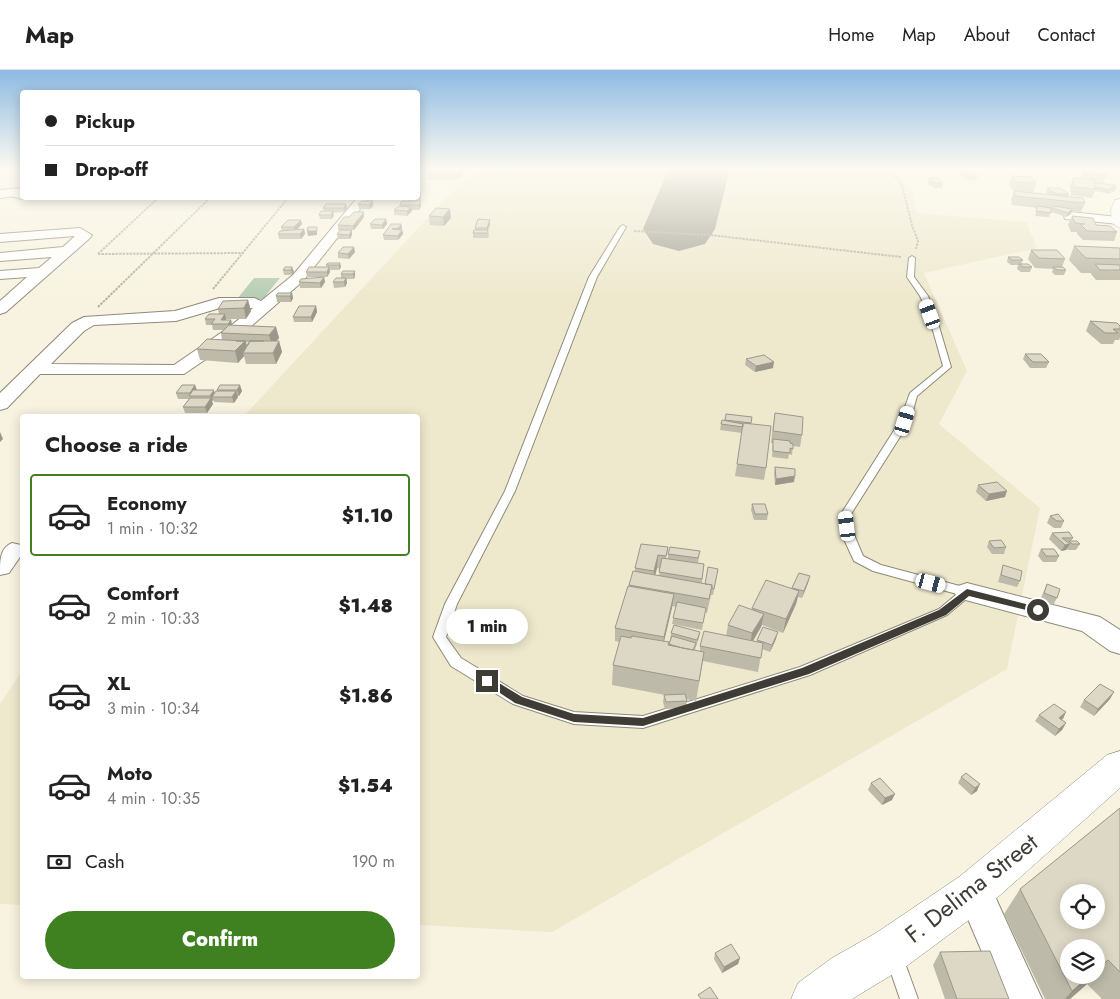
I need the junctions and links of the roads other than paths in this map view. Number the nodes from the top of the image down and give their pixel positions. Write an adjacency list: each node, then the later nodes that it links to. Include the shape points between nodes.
1 (351, 211): 12 (street, via 307,270)
2 (1070, 216): 3 (street)
3 (1119, 222)
4 (622, 229): 16 (lane, via 593,277 510,491 451,604 439,637 456,662 527,703 574,718 643,722 805,671 942,612)
5 (0, 238): 6 (street, via 80,232 85,235)
6 (67, 251): 7 (street); 9 (street)
7 (0, 257)
8 (912, 258): 16 (lane, via 910,270 914,284 924,296 947,367 913,395 905,421 846,514 849,538 858,558 878,568)
9 (42, 272): 10 (street); 11 (street)
10 (0, 275)
11 (6, 299): 13 (street)
12 (268, 303): 14 (street, via 219,303 176,316 90,320 78,327); 14 (street, via 226,338 178,370)
13 (0, 309)
14 (36, 369): 15 (street)
15 (0, 404)
16 (967, 592): 17 (street, via 1091,624)
17 (1120, 644)
18 (1120, 766): 19 (street, F. Delima Street)
19 (974, 890): 20 (street, F. Delima Street); 23 (street)
20 (892, 949): 21 (street, F. Delima Street, via 848,974); 22 (lane)
21 (814, 999)
22 (909, 999)
23 (1022, 999)

